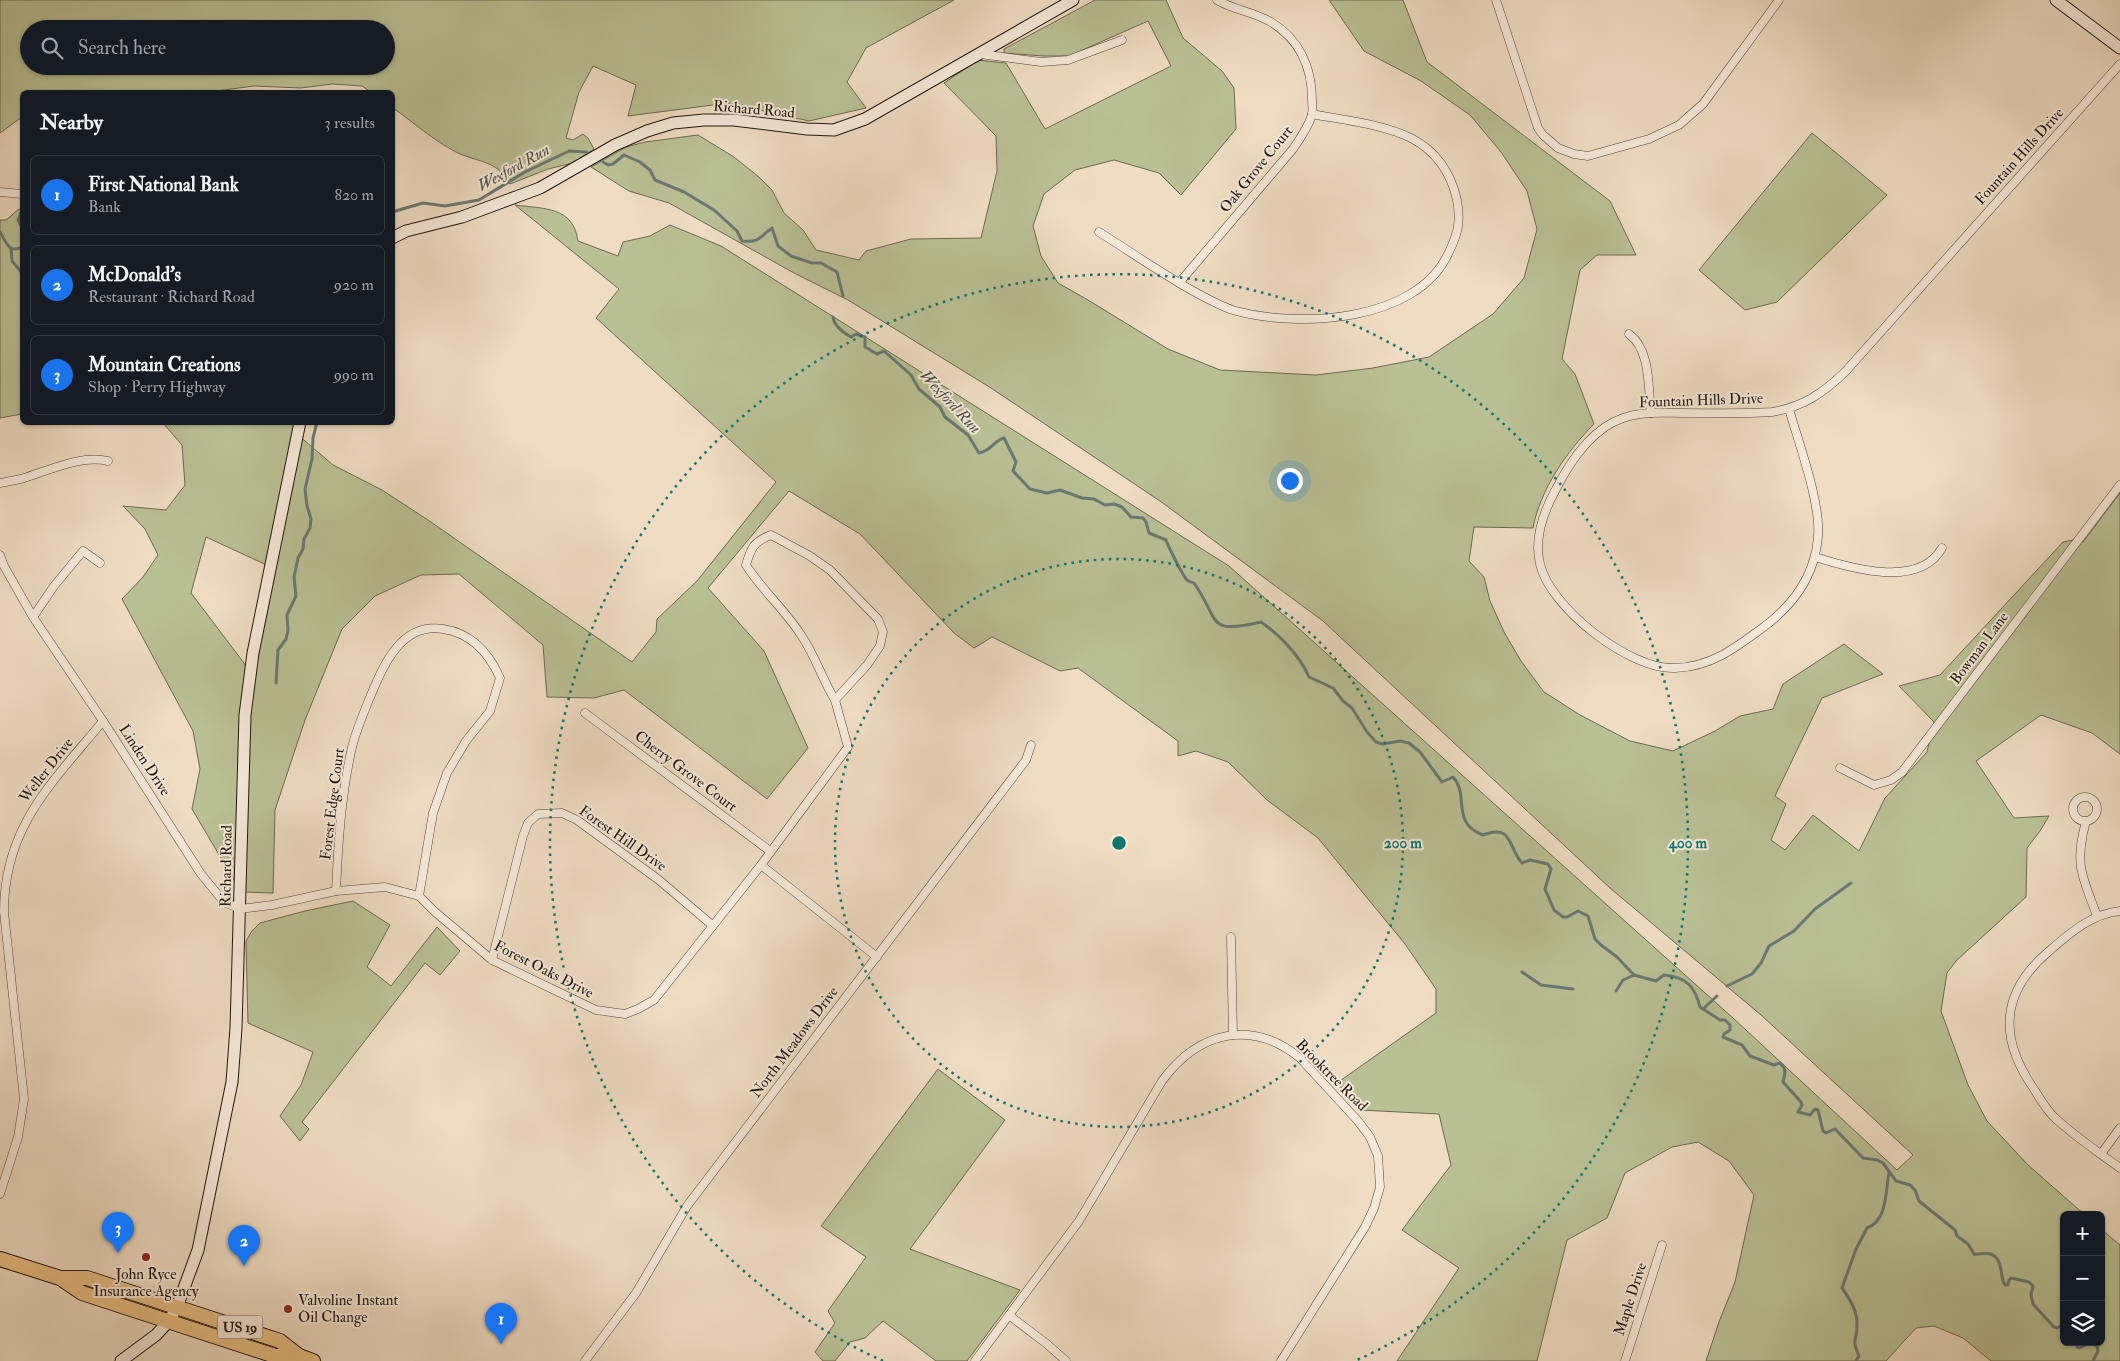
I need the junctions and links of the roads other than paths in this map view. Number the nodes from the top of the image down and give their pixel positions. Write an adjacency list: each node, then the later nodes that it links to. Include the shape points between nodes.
1 (1073, 0): 8 (street, Richard Road)
2 (1217, 0): 10 (street, via 1270,21 1288,34 1309,68)
3 (1496, 0): 4 (street, via 1538,128 1558,148 1588,156 1649,139 1688,119 1704,104)
4 (1779, 0)
5 (2056, 0): 7 (street)
6 (1122, 40): 8 (street, via 1068,60 1041,62)
7 (2120, 48)
8 (980, 54): 14 (street, Richard Road, via 893,105 834,130 808,130 734,120 673,122 615,145 540,188 462,217)
9 (2120, 64): 17 (street, Fountain Hills Drive, via 1845,372 1813,398)
10 (1312, 114): 15 (street, Oak Grove Court, via 1304,134 1293,149); 15 (street, via 1395,132 1412,139 1443,164 1453,182 1460,221 1452,248 1434,277 1415,292 1388,306 1324,319 1258,316 1234,311)
11 (0, 192): 12 (street)
12 (20, 194)
13 (1099, 232): 15 (street)
14 (395, 236)
15 (1179, 283)
16 (1629, 334): 18 (street, via 1642,350)
17 (1789, 409): 18 (street, Fountain Hills Drive, via 1755,413); 25 (street, Fountain Hills Drive, via 1817,509)
18 (1651, 413): 25 (street, Fountain Hills Drive, via 1619,420 1592,437 1559,483 1545,511 1539,533 1540,563 1552,591 1578,618 1604,640 1642,662 1665,668 1694,666 1727,654 1780,614 1804,584)
19 (299, 425): 39 (street, Richard Road, via 253,653 245,715)
20 (108, 461): 21 (street, via 95,458)
21 (0, 483)
22 (2120, 485): 33 (street, Bowman Lane, via 1902,772 1891,780 1874,785)
23 (1942, 548): 25 (street, via 1936,557 1920,567 1893,572 1865,571)
24 (0, 555): 27 (street, Linden Drive)
25 (1815, 557)
26 (100, 563): 28 (street, via 83,551)
27 (2, 567): 28 (street, Linden Drive)
28 (33, 617): 31 (street, Linden Drive)
29 (835, 700): 29 (street, via 880,646 883,632 878,619 830,570 810,556 771,535 758,540 750,550 746,565 801,634); 35 (street, via 848,747)
30 (585, 713): 35 (street, Cherry Grove Court)
31 (103, 721): 39 (street, Linden Drive, via 201,874 224,902); 50 (street, Weller Drive, via 32,810 16,841 9,864 4,893 5,924 24,1099 18,1137)
32 (1031, 745): 44 (street, North Meadows Drive, via 1026,760)
33 (1840, 768)
34 (2086, 821): 41 (street, via 2079,858 2083,880)
35 (770, 852): 36 (street)
36 (761, 865): 42 (street, Forest Oaks Drive); 44 (street)
37 (336, 891): 38 (street, Forest Oaks Drive, via 385,887); 38 (street, Forest Edge Court, via 341,818 351,751 360,722 384,664 397,646 414,633 433,628 456,631 471,640 493,662 500,678 490,710 446,773 433,813); 39 (street, Forest Oaks Drive)
38 (419, 896): 45 (street, Forest Oaks Drive)
39 (240, 909): 54 (street, Richard Road, via 232,1082 202,1236)
40 (2120, 911): 41 (street)
41 (2097, 916): 48 (street, via 2054,946 2028,973 2014,999 2009,1029 2013,1051 2022,1072 2047,1109)
42 (712, 925): 45 (street, Forest Oaks Drive, via 654,1000 625,1014 596,1010); 45 (street, Forest Hill Drive, via 659,880 577,820 562,813 538,814 528,823 523,836)
43 (1231, 937): 46 (street)
44 (877, 957): 60 (street, North Meadows Drive, via 687,1206 636,1293)
45 (492, 960)
46 (1233, 1035): 55 (street, Brooktree Road, via 1205,1043 1173,1066 1079,1221); 63 (street, Brooktree Road, via 1254,1036 1273,1042 1300,1058 1365,1129 1380,1166 1380,1187 1370,1218)
47 (2120, 1128): 48 (street)
48 (2100, 1154): 49 (street)
49 (2120, 1168)
50 (0, 1194)
51 (1662, 1245): 64 (street, Maple Drive)
52 (0, 1258): 53 (highway, US 19)
53 (60, 1278): 54 (highway, US 19, via 87,1278); 56 (highway, US 19, via 82,1293)
54 (176, 1307): 56 (street, Richard Road); 57 (highway, US 19, via 280,1341)
55 (1010, 1316): 61 (street, Brooktree Road); 62 (street)
56 (169, 1321): 57 (highway, US 19, via 275,1356); 58 (street, Richard Road)
57 (299, 1356): 59 (highway, US 19)
58 (121, 1361)
59 (313, 1361)
60 (586, 1361)
61 (975, 1361)
62 (1066, 1361)
63 (1281, 1361)
64 (1625, 1361)

